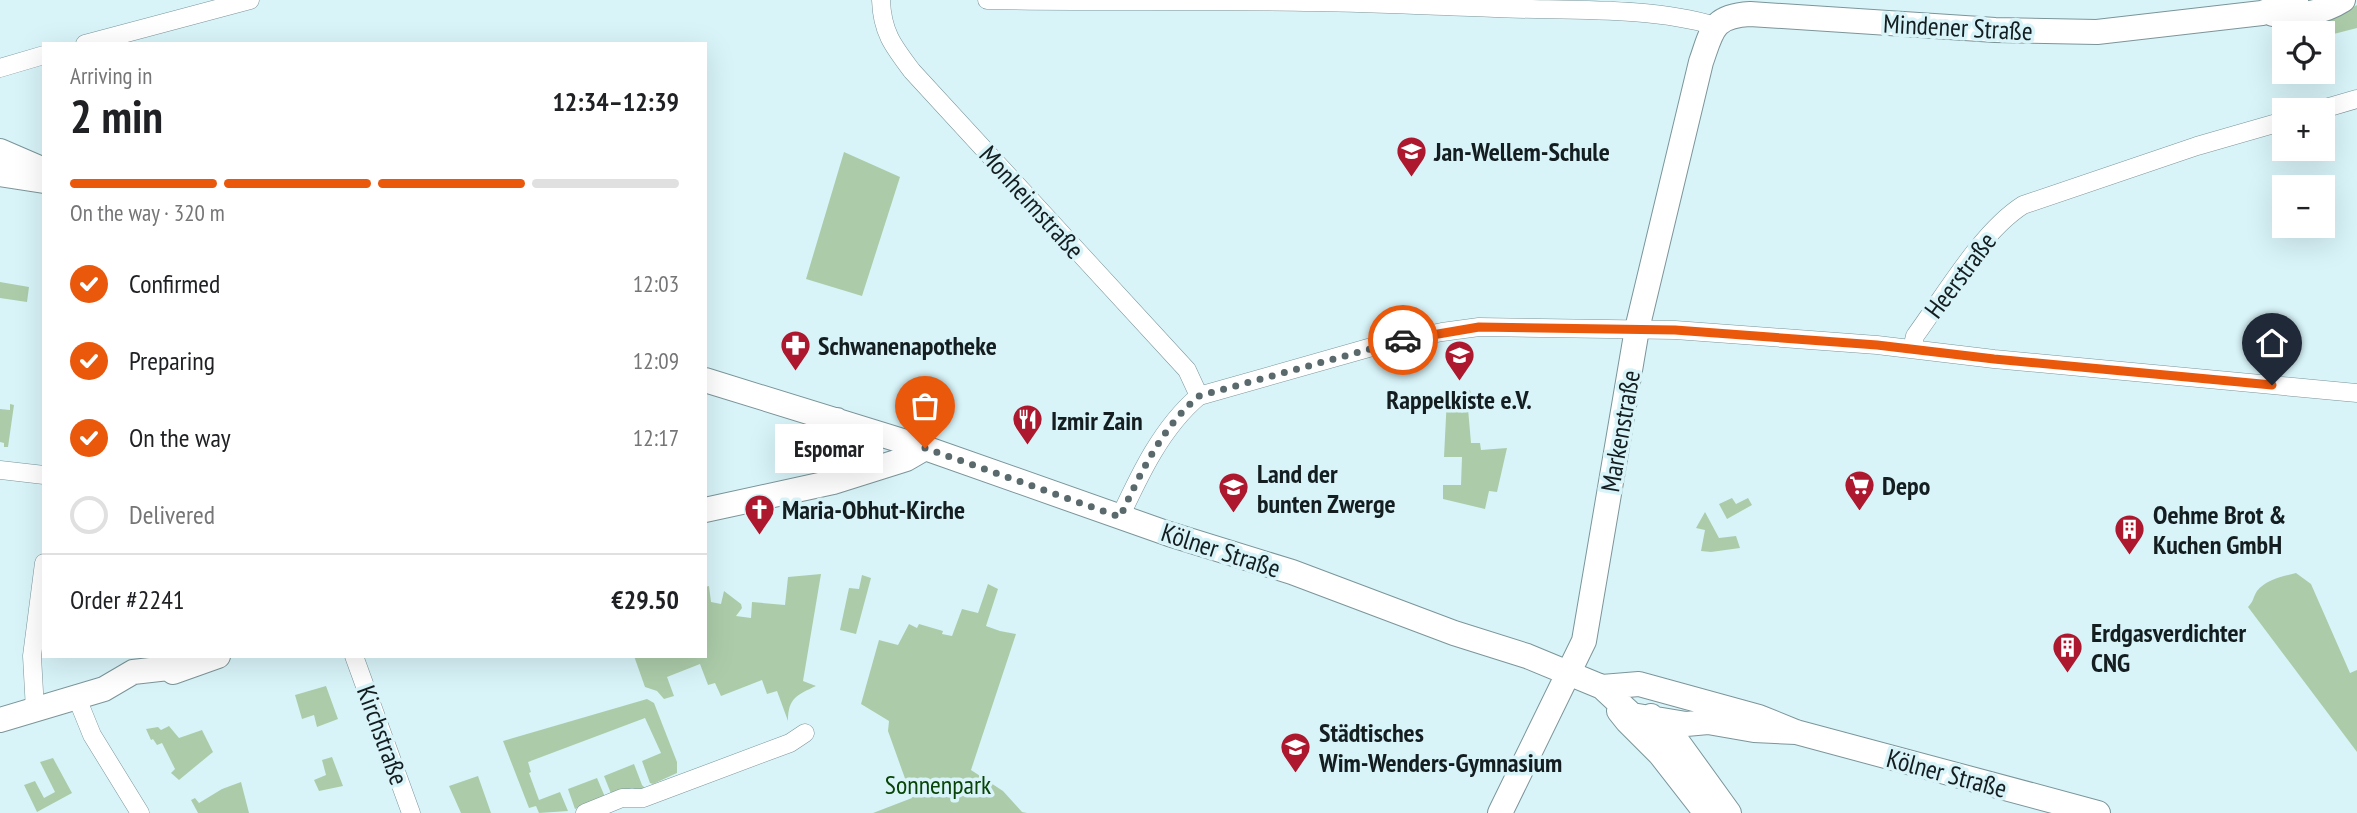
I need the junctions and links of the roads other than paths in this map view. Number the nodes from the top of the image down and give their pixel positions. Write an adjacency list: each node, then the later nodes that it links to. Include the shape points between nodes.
1 (250, 0): 8 (street)
2 (881, 0): 22 (street, Monheimstraße, via 886,34 912,71 1188,370)
3 (987, 0): 7 (street, via 1314,2 1581,11 1667,15)
4 (2296, 0): 6 (main road, Mindener Straße)
5 (2343, 0): 6 (main road, Mindener Straße, via 2304,15)
6 (2262, 13): 7 (main road, Mindener Straße, via 2097,32 1749,14 1726,17)
7 (1715, 26): 18 (main road, Markenstraße, via 1701,62)
8 (92, 42)
9 (42, 56): 10 (street)
10 (0, 68)
11 (2357, 99): 12 (street)
12 (2335, 105)
13 (2272, 124): 19 (street, Heerstraße, via 2023,205 2005,216 1915,336)
14 (0, 151): 15 (main road)
15 (42, 169)
16 (0, 174): 17 (main road)
17 (42, 181)
18 (1637, 329): 19 (street, Heerstraße); 22 (street, Heerstraße, via 1479,327 1442,332); 33 (main road, Markenstraße, via 1584,640)
19 (1912, 349): 21 (street)
20 (707, 381): 23 (main road, Kölner Straße)
21 (2357, 393)
22 (1199, 396): 29 (street, via 1148,459)
23 (837, 420): 24 (main road, Kölner Straße); 27 (main road, via 854,440 856,454)
24 (925, 448): 27 (main road, via 906,459); 29 (main road, Kölner Straße)
25 (0, 470): 26 (street)
26 (42, 475)
27 (833, 482): 28 (main road)
28 (707, 510)
29 (1120, 517): 33 (main road, Kölner Straße, via 1292,572)
30 (42, 578): 36 (street, via 32,656)
31 (212, 658): 35 (main road, via 138,688 104,689)
32 (355, 658): 43 (street, Kirchstraße)
33 (1567, 672): 34 (main road, Kölner Straße); 45 (main road, Markenstraße)
34 (1602, 687): 38 (main road, Kölner Straße, via 1632,715 1653,718); 39 (main road, Kölner Straße, via 1639,684); 46 (main road)
35 (78, 698): 36 (main road); 42 (street, via 92,735)
36 (35, 710): 37 (main road)
37 (0, 720)
38 (1681, 732): 39 (main road, Kölner Straße, via 1708,722); 47 (main road)
39 (1796, 732): 48 (main road, Kölner Straße)
40 (805, 733): 41 (street)
41 (646, 806): 44 (street, via 622,798)
42 (140, 813)
43 (411, 813)
44 (585, 813)
45 (1500, 813)
46 (1706, 813)
47 (1729, 813)
48 (2098, 813)

